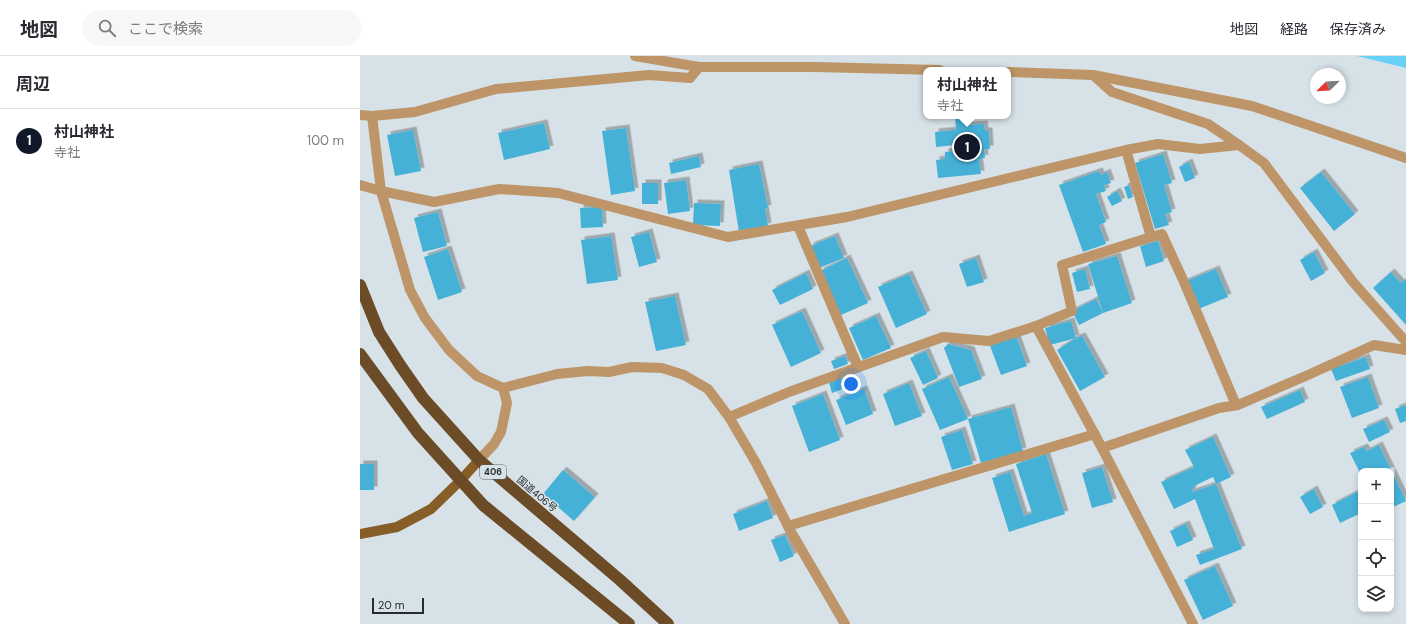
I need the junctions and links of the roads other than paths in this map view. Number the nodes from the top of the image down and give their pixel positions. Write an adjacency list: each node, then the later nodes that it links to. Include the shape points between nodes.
1 (635, 56): 2 (street)
2 (700, 67): 3 (street); 7 (street, via 690,78 649,75 496,89 415,112)
3 (923, 70)
4 (1011, 72): 5 (street)
5 (1093, 75): 8 (street, via 1112,92 1208,124); 10 (street, via 1252,106)
6 (360, 115): 7 (street)
7 (372, 116): 12 (street)
8 (1239, 145): 9 (street, via 1200,149 1158,144); 17 (street, via 1264,162 1353,282)
9 (1126, 150): 13 (street, via 847,217); 14 (street)
10 (1406, 158)
11 (360, 185): 12 (street)
12 (381, 191): 13 (street, via 434,202 499,189 558,193 728,237); 21 (street, via 410,290 425,318 449,350 478,376)
13 (798, 226): 20 (street)
14 (1151, 237): 16 (street, via 1062,265 1072,311); 22 (street, via 1162,234)
15 (360, 285): 26 (highway, 国道406号 / 406, via 379,332 400,365 423,398)
16 (1036, 326): 20 (street, via 989,340 943,337); 24 (street)
17 (1406, 342)
18 (1406, 350): 22 (street, via 1374,345)
19 (360, 354): 27 (highway, 406, via 418,433)
20 (858, 368): 23 (street, via 789,392)
21 (503, 388): 23 (street, via 557,374 662,368 684,375 708,389); 26 (street, via 507,403 502,432)
22 (1236, 405): 25 (street, via 1219,408)
23 (729, 417): 28 (street)
24 (1095, 434): 25 (street); 28 (street)
25 (1102, 448): 33 (street)
26 (479, 460): 27 (main road); 31 (highway, 国道406号 / 406)
27 (462, 480): 29 (main road, via 431,509 397,527); 30 (highway, 406, via 483,505)
28 (788, 526): 32 (street)
29 (360, 534)
30 (629, 624)
31 (668, 624)
32 (845, 624)
33 (1194, 624)

